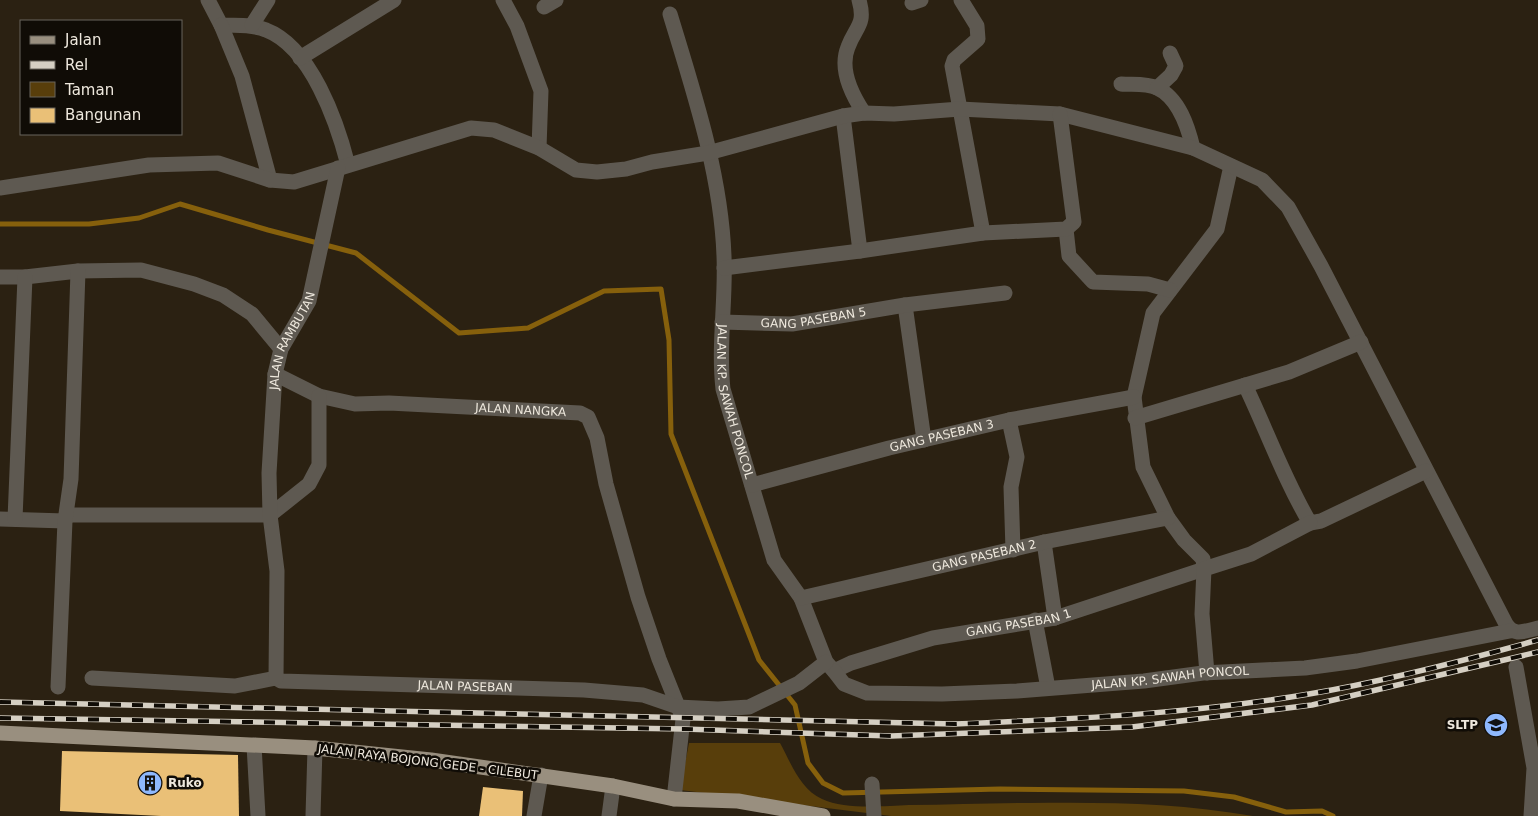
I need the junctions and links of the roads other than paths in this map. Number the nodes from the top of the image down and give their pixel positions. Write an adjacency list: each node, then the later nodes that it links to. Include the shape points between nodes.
1 (208, 0): 9 (street)
2 (268, 0): 10 (street)
3 (394, 0): 7 (street)
4 (503, 0): 19 (street, via 517,26 541,91)
5 (859, 0): 16 (street, via 862,22 848,48 846,64 849,84)
6 (961, 0): 15 (street, via 976,26 978,39 954,60 952,66)
7 (378, 4): 12 (street)
8 (670, 14): 21 (street, JALAN KP. SAWAH PONCOL)
9 (221, 25): 10 (street); 24 (street, via 242,76)
10 (252, 25): 12 (street, via 268,30 286,42)
11 (1170, 53): 14 (street, via 1175,70)
12 (300, 58): 22 (street, via 323,92 340,131)
13 (1121, 84): 14 (street)
14 (1157, 88): 20 (street, via 1178,108 1188,127)
15 (960, 109): 16 (street); 17 (street); 27 (street)
16 (864, 113): 18 (street)
17 (1060, 114): 20 (street); 26 (street, via 1074,222)
18 (843, 116): 21 (street); 28 (street)
19 (539, 148): 21 (street, via 576,170 597,172 626,170 652,162); 22 (street, via 494,130 471,128)
20 (1193, 148): 23 (street)
21 (708, 153): 29 (street, JALAN KP. SAWAH PONCOL, via 718,198)
22 (343, 166): 24 (street, via 294,182); 38 (street, JALAN RAMBUTAN, via 323,232 309,301)
23 (1231, 166): 33 (street, via 1217,229); 37 (street, via 1262,180 1288,207)
24 (270, 180): 25 (street, via 218,163 149,164)
25 (0, 188)
26 (1066, 230): 27 (street); 33 (street, via 1069,256 1093,282 1148,284)
27 (983, 233): 28 (street)
28 (860, 252): 29 (street)
29 (724, 268): 36 (street, JALAN KP. SAWAH PONCOL)
30 (78, 271): 32 (street); 38 (street, via 141,270 223,295 252,314); 49 (street, via 71,479)
31 (0, 277): 32 (street)
32 (25, 277): 51 (street)
33 (1170, 290): 42 (street, via 1153,313)
34 (1004, 292): 35 (street, GANG PASEBAN 5)
35 (905, 304): 36 (street, GANG PASEBAN 5, via 792,324); 45 (street)
36 (722, 322): 47 (street, JALAN KP. SAWAH PONCOL, via 720,360 723,389)
37 (1361, 342): 40 (street, via 1290,372); 46 (street)
38 (281, 349): 39 (street, JALAN RAMBUTAN)
39 (275, 374): 41 (street, JALAN NANGKA); 48 (street, JALAN RAMBUTAN, via 268,473)
40 (1245, 385): 43 (street); 52 (street)
41 (319, 396): 48 (street, via 319,465 309,484); 68 (street, JALAN NANGKA, via 355,404 580,413 588,417 638,597)
42 (1134, 397): 43 (street); 44 (street, GANG PASEBAN 3)
43 (1135, 418): 50 (street, via 1143,467)
44 (1009, 420): 45 (street, GANG PASEBAN 3); 54 (street, via 1017,457 1011,487)
45 (924, 440): 47 (street, GANG PASEBAN 3)
46 (1426, 471): 52 (street, GANG PASEBAN 1); 60 (street)
47 (752, 485): 56 (street, JALAN KP. SAWAH PONCOL, via 774,560)
48 (270, 515): 49 (street); 65 (street, JALAN RAMBUTAN, via 277,571)
49 (66, 518): 51 (street); 66 (street)
50 (1168, 518): 53 (street, GANG PASEBAN 2); 55 (street, via 1204,559)
51 (8, 519)
52 (1310, 523): 55 (street, GANG PASEBAN 1, via 1251,554)
53 (1044, 542): 54 (street, GANG PASEBAN 2); 57 (street)
54 (1013, 550): 56 (street, GANG PASEBAN 2)
55 (1204, 569): 57 (street, GANG PASEBAN 1); 63 (street, via 1202,614)
56 (801, 598): 61 (street, JALAN KP. SAWAH PONCOL)
57 (1054, 618): 58 (street, GANG PASEBAN 1)
58 (1035, 620): 61 (street, GANG PASEBAN 1, via 933,638); 67 (street)
59 (1538, 628): 60 (street, JALAN KP. SAWAH PONCOL, via 1517,633)
60 (1510, 631): 63 (street, JALAN KP. SAWAH PONCOL, via 1357,661 1305,668)
61 (830, 667): 67 (street, JALAN KP. SAWAH PONCOL, via 844,684 867,693 942,694); 68 (street, JALAN PASEBAN, via 749,707)
62 (1516, 667): 82 (street, via 1534,768)
63 (1207, 673): 67 (street, JALAN KP. SAWAH PONCOL)
64 (92, 678): 65 (street, JALAN PASEBAN, via 235,686)
65 (276, 678): 68 (street, JALAN PASEBAN, via 281,681 584,690 643,695)
66 (58, 687)
67 (1048, 688)
68 (678, 707): 75 (street, via 684,729)
69 (0, 733): 70 (main road, JALAN RAYA BOJONG GEDE - CILEBUT)
70 (254, 745): 71 (main road, JALAN RAYA BOJONG GEDE - CILEBUT); 77 (street)
71 (315, 748): 72 (main road, JALAN RAYA BOJONG GEDE - CILEBUT); 78 (street)
72 (541, 775): 74 (main road, JALAN RAYA BOJONG GEDE - CILEBUT); 79 (street)
73 (872, 784): 76 (street)
74 (613, 786): 75 (main road, JALAN RAYA BOJONG GEDE - CILEBUT); 80 (street)
75 (674, 799): 81 (main road, JALAN RAYA BOJONG GEDE - CILEBUT, via 738,801)
76 (874, 808)
77 (258, 816)
78 (313, 816)
79 (534, 816)
80 (609, 816)
81 (824, 816)
82 (1530, 816)

